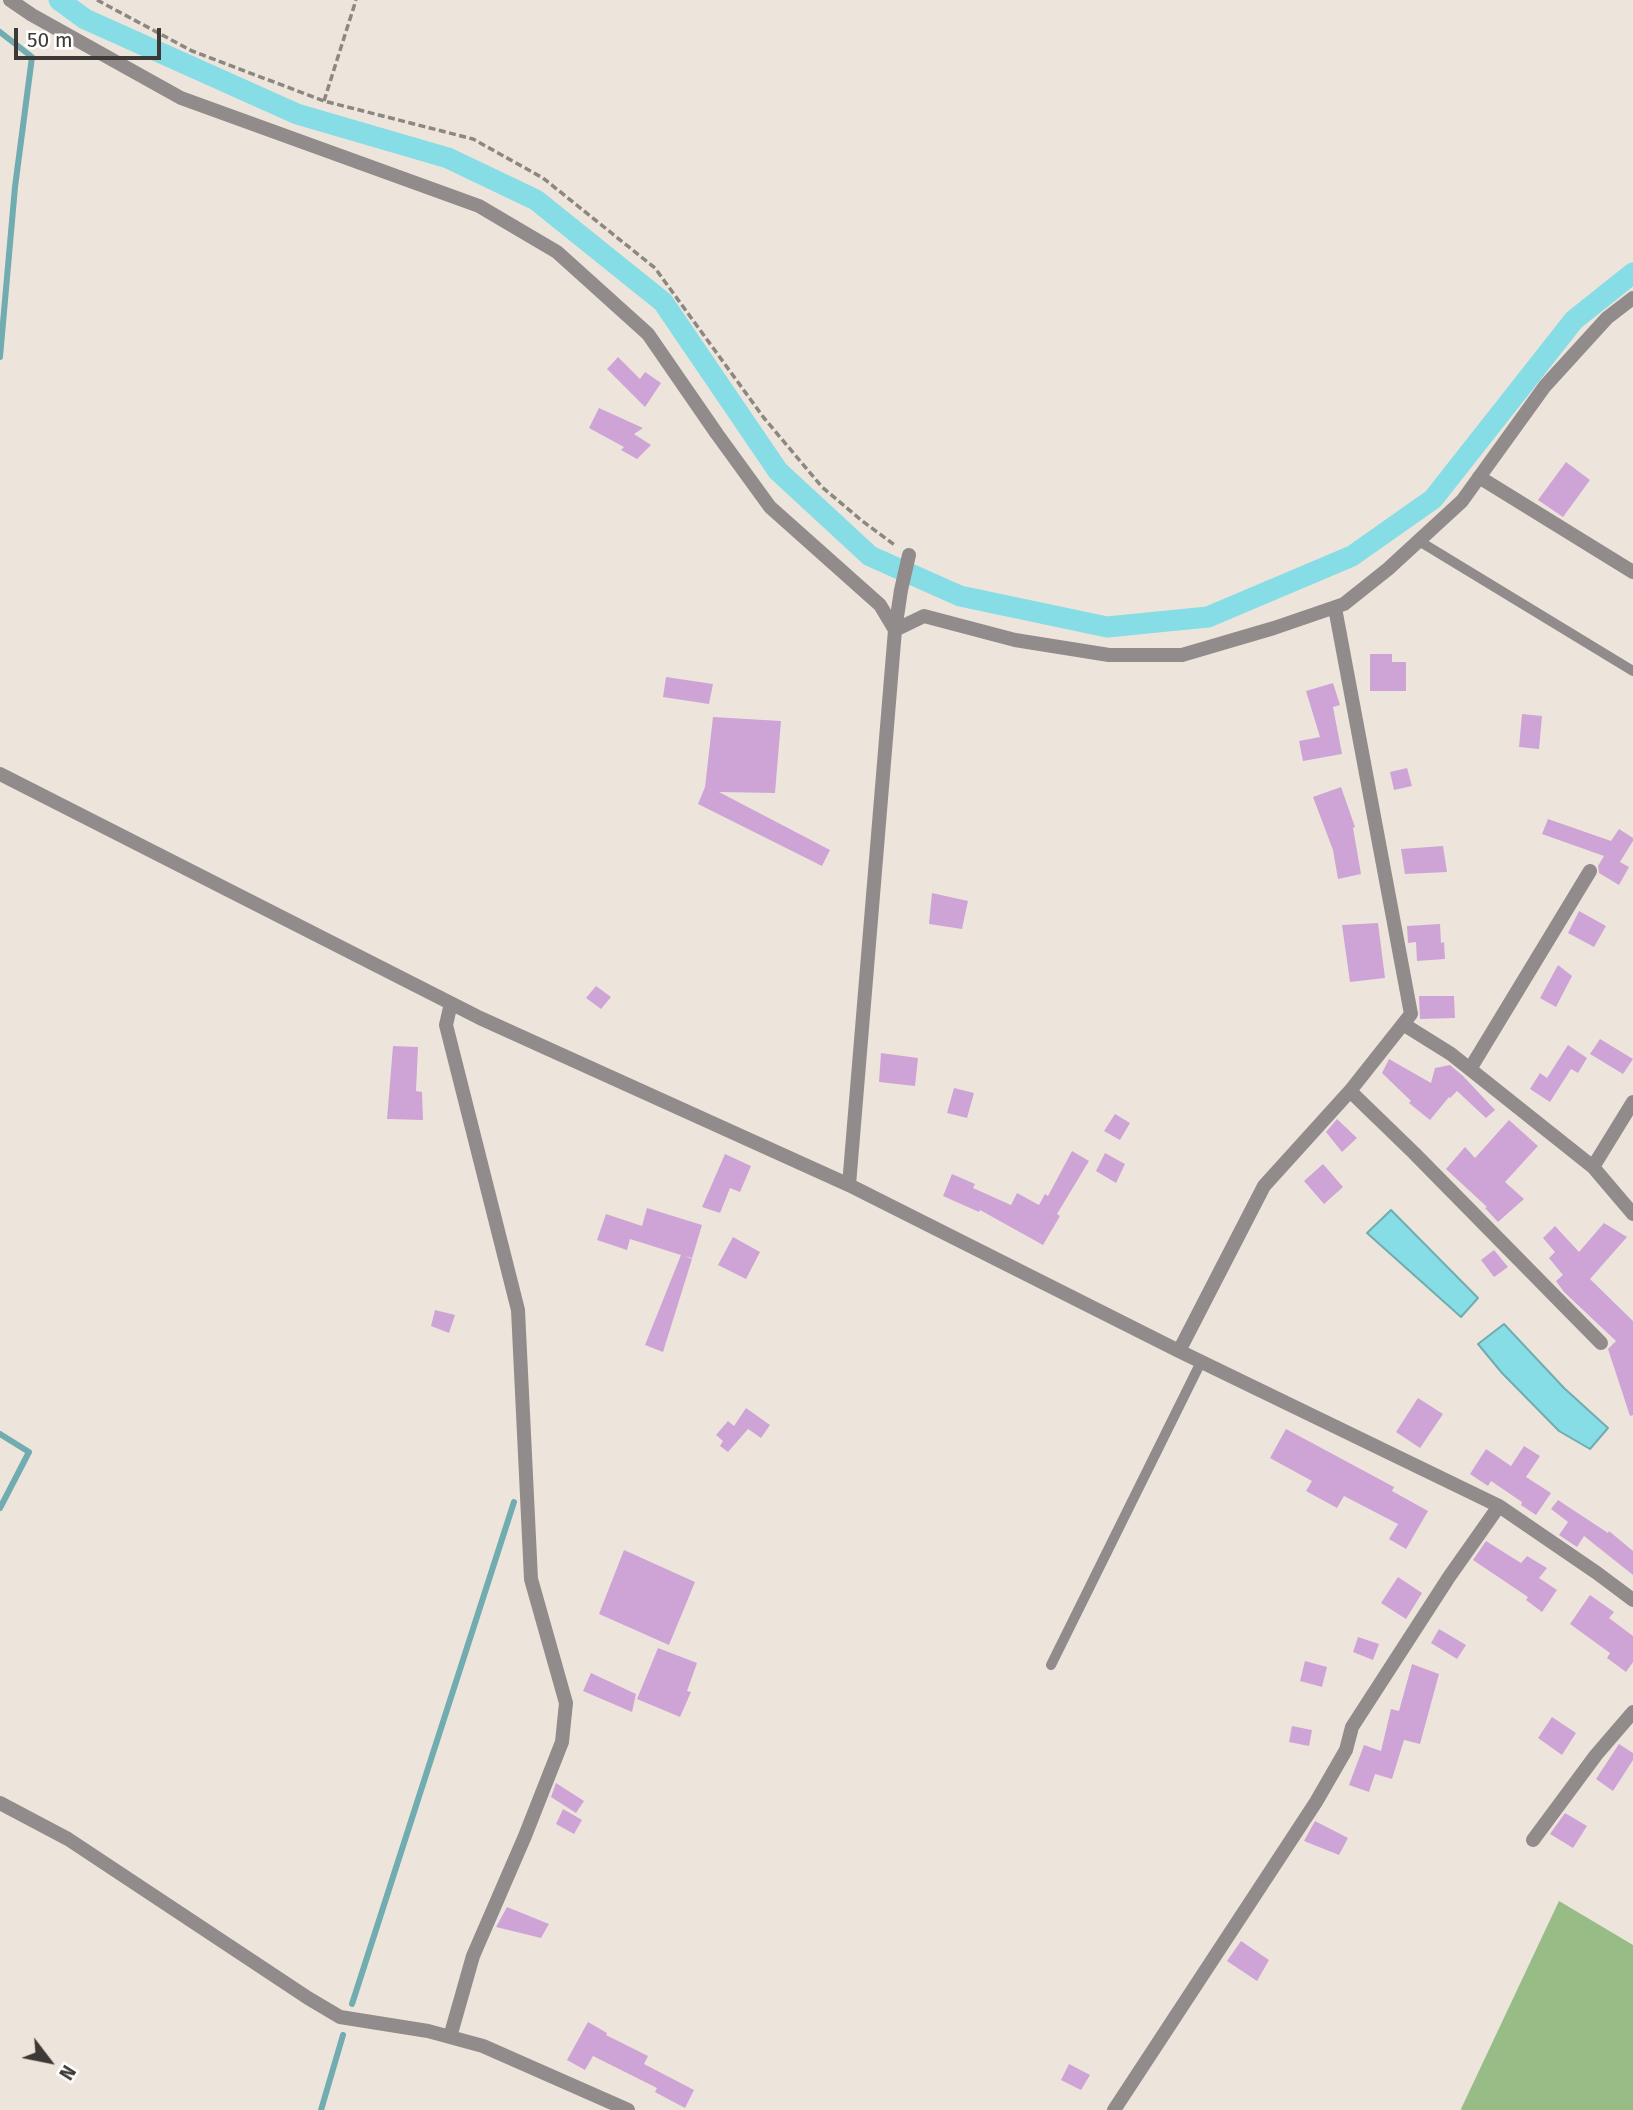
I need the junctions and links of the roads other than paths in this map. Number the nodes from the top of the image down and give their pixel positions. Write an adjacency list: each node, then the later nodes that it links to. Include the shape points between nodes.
1 (10, 0): 8 (street, via 181,98 479,206 557,251 648,334 770,506 880,605)
2 (1633, 298): 3 (street, via 1606,318 1545,386)
3 (1479, 477): 4 (street, via 1462,501); 6 (street)
4 (1419, 541): 7 (street); 9 (lane)
5 (909, 555): 8 (street)
6 (1633, 572)
7 (1335, 608): 8 (street, via 1182,655 1109,655 1015,640 924,616); 13 (street, via 1411,1014)
8 (895, 630): 18 (street)
9 (1633, 671)
10 (0, 774): 12 (street)
11 (1590, 871): 14 (street)
12 (451, 1003): 18 (street); 29 (street, via 446,1025 518,1310 531,1579 566,1703 562,1742 474,1956)
13 (1402, 1024): 14 (street); 15 (street)
14 (1470, 1069): 17 (street)
15 (1350, 1091): 20 (street); 21 (street, via 1264,1186)
16 (1633, 1102): 17 (street)
17 (1592, 1167): 19 (street)
18 (849, 1185): 21 (street)
19 (1633, 1213)
20 (1601, 1343)
21 (1179, 1351): 22 (street)
22 (1201, 1362): 23 (street); 25 (lane)
23 (1499, 1506): 24 (street); 31 (street, via 1386,1672 1352,1727 1346,1750 1316,1802)
24 (1633, 1600)
25 (1051, 1665)
26 (1633, 1712): 28 (street)
27 (0, 1803): 29 (street, via 68,1839 340,2017)
28 (1533, 1840)
29 (450, 2038): 30 (street, via 483,2046)
30 (628, 2110)
31 (1114, 2110)

